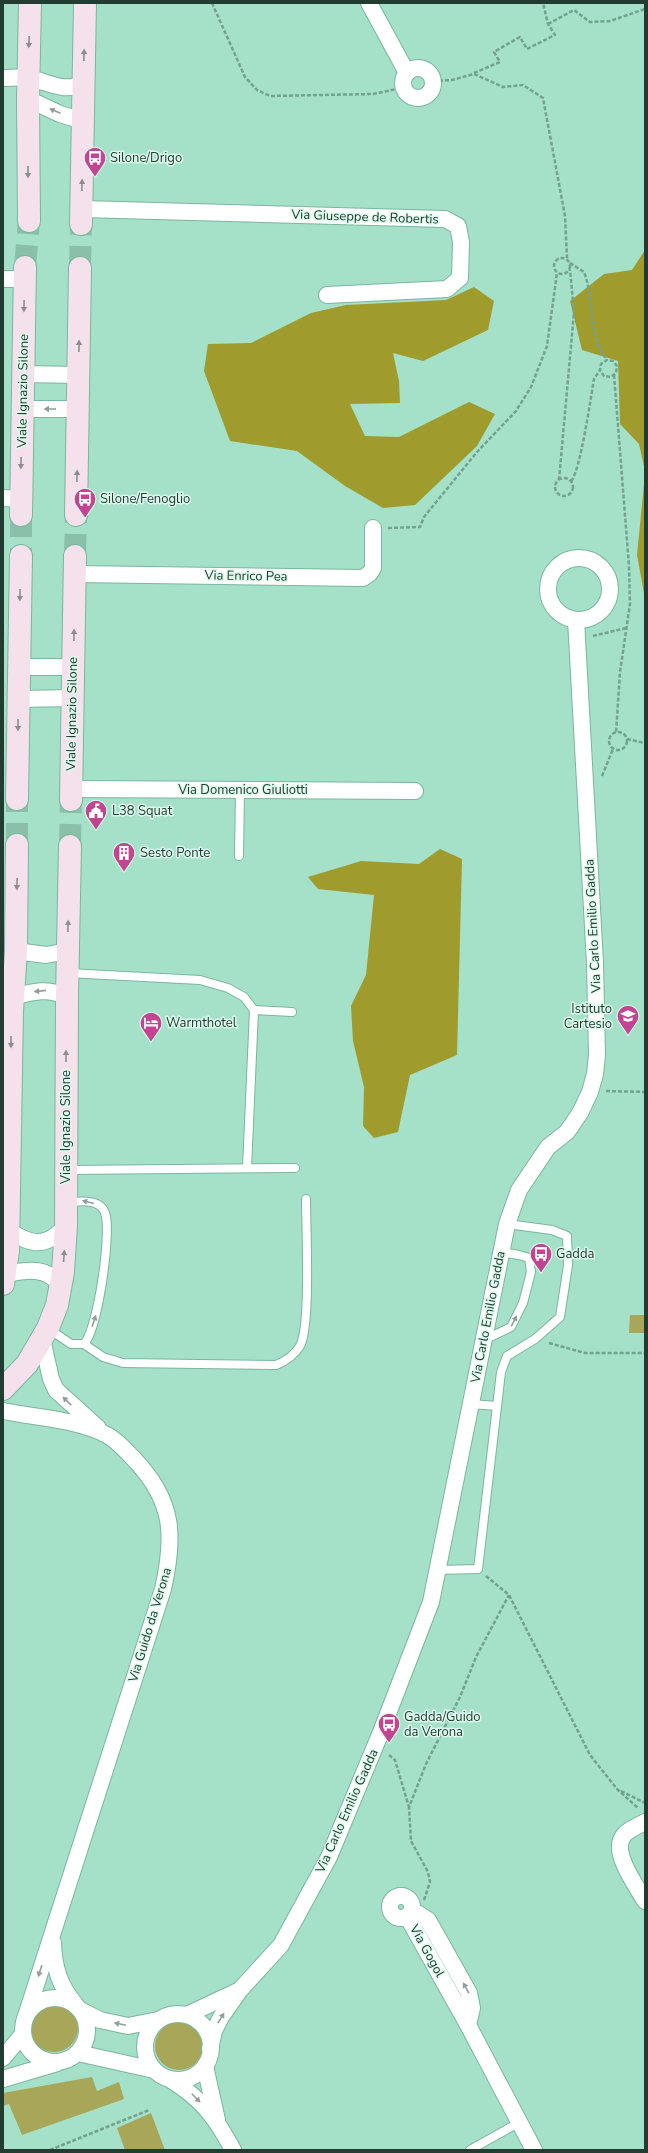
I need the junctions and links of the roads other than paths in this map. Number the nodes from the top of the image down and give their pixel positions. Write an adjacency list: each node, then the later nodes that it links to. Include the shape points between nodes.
1 (30, 3): 7 (street, one-way to 7)
2 (85, 3): 6 (street, one-way to 2)
3 (369, 3): 5 (street)
4 (3, 78): 7 (street)
5 (405, 80): 5 (street, via 411,69 422,68 433,81 430,92 421,98 410,96)
6 (83, 83): 7 (street, via 76,87); 8 (street)
7 (28, 89): 8 (street, one-way to 7, via 60,114); 10 (street, one-way to 10)
8 (83, 120): 9 (street, one-way to 8)
9 (81, 216): 14 (street, Via Giuseppe de Robertis, via 445,219 458,226 461,242 460,278 447,289)
10 (29, 221)
11 (80, 268): 16 (street, one-way to 11)
12 (25, 273): 13 (street); 15 (street, Viale Ignazio Silone, one-way to 15)
13 (3, 279)
14 (327, 295)
15 (23, 374): 16 (street); 17 (street, Viale Ignazio Silone)
16 (78, 374): 18 (street)
17 (22, 409): 18 (street, one-way to 17); 19 (street, Viale Ignazio Silone, one-way to 19)
18 (78, 409): 20 (street, one-way to 18)
19 (15, 504)
20 (76, 515)
21 (373, 528): 23 (street, Via Enrico Pea, via 373,568 363,578)
22 (21, 556): 25 (street, one-way to 25)
23 (75, 565): 26 (street, Viale Ignazio Silone, one-way to 23)
24 (576, 620): 49 (street, Via Carlo Emilio Gadda, via 595,963 597,1055 590,1092 580,1112 567,1132 548,1147 532,1169 519,1190)
25 (18, 667): 26 (street); 28 (street)
26 (73, 667): 27 (street, Viale Ignazio Silone)
27 (72, 698): 28 (street); 31 (street, Viale Ignazio Silone)
28 (18, 699): 32 (street, one-way to 32)
29 (240, 790): 30 (street, Via Domenico Giuliotti); 31 (street, Via Domenico Giuliotti); 35 (lane)
30 (415, 791)
31 (71, 795)
32 (18, 799)
33 (70, 846): 37 (street, Viale Ignazio Silone, one-way to 33)
34 (12, 855): 36 (street, one-way to 36)
35 (239, 856)
36 (16, 951): 37 (street, via 46,955); 40 (street)
37 (68, 951): 38 (street, Viale Ignazio Silone)
38 (67, 973): 39 (street, Viale Ignazio Silone); 41 (lane, via 200,980 228,988 244,997)
39 (67, 997): 40 (street, one-way to 40, via 57,992 46,991); 46 (street, Viale Ignazio Silone, one-way to 39)
40 (9, 1010): 43 (street, one-way to 43)
41 (254, 1010): 42 (lane); 44 (lane)
42 (292, 1012)
43 (7, 1080): 51 (street)
44 (247, 1168): 45 (lane); 46 (lane)
45 (296, 1168)
46 (66, 1170): 48 (street, Viale Ignazio Silone)
47 (306, 1199): 57 (lane, via 306,1322 300,1346 287,1360 276,1366 128,1363 104,1357)
48 (66, 1203): 50 (street, Viale Ignazio Silone); 57 (lane, one-way to 48, via 96,1318 101,1294 106,1234 105,1213 99,1206 87,1201)
49 (507, 1224): 52 (street, Via Carlo Emilio Gadda); 60 (lane, via 552,1230 567,1236 568,1265 560,1317 535,1339 507,1356 501,1372)
50 (66, 1226): 51 (street, via 53,1238 39,1243 25,1240); 54 (street, Viale Ignazio Silone, one-way to 50)
51 (8, 1230): 53 (street)
52 (501, 1252): 56 (street, Via Carlo Emilio Gadda); 56 (lane, one-way to 52, via 511,1327 523,1303 531,1272 529,1258)
53 (4, 1279): 54 (street, via 24,1271 38,1271 50,1275)
54 (61, 1286): 55 (street, Viale Ignazio Silone, via 55,1312)
55 (45, 1334): 57 (lane, via 71,1344); 58 (street, Viale Ignazio Silone, via 27,1364); 62 (street, one-way to 55, via 56,1390 51,1379)
56 (482, 1341): 59 (street, Via Carlo Emilio Gadda)
57 (84, 1344)
58 (3, 1389)
59 (471, 1404): 60 (lane); 63 (street, Via Carlo Emilio Gadda)
60 (497, 1406): 63 (lane, via 478,1569)
61 (3, 1411): 62 (street, Via Guido da Verona, via 70,1423)
62 (108, 1435): 67 (street, Via Guido da Verona, via 153,1481 167,1515 171,1546 163,1589)
63 (437, 1570): 68 (street, Via Carlo Emilio Gadda, via 431,1602 375,1747 328,1857 281,1945)
64 (643, 1816): 65 (street, via 624,1835 618,1847)
65 (645, 1901)
66 (414, 1915): 83 (street, Via Gogol, via 428,1920 469,1993 472,2013 468,2025)
67 (52, 1934): 69 (street, Via Guido da Verona, via 53,1958 58,1978 65,1992); 71 (street, Via Guido da Verona, one-way to 71)
68 (240, 1990): 70 (street, Via Carlo Emilio Gadda); 74 (street, Via Carlo Emilio Gadda, one-way to 68, via 217,2024)
69 (79, 2008): 71 (street, via 64,1999 47,1998 38,2002); 72 (street, one-way to 69, via 128,2026 100,2020); 75 (street, via 88,2028 84,2046)
70 (187, 2014): 72 (street, via 170,2014); 74 (street, via 206,2027)
71 (26, 2016): 73 (street)
72 (158, 2020): 79 (street, via 150,2028 145,2040 147,2059)
73 (23, 2034): 76 (street); 77 (street, via 31,2051 38,2057 46,2061)
74 (210, 2049): 78 (street)
75 (78, 2053): 77 (street); 79 (street)
76 (3, 2058)
77 (64, 2061): 80 (street)
78 (205, 2066): 81 (street, via 192,2077); 82 (street)
79 (154, 2070): 81 (street)
80 (3, 2079)
81 (171, 2080): 82 (street, one-way to 82, via 195,2097)
82 (218, 2121): 84 (street)
83 (520, 2122): 85 (lane); 86 (street, Via Gogol)
84 (233, 2150)
85 (470, 2150)
86 (534, 2150)

